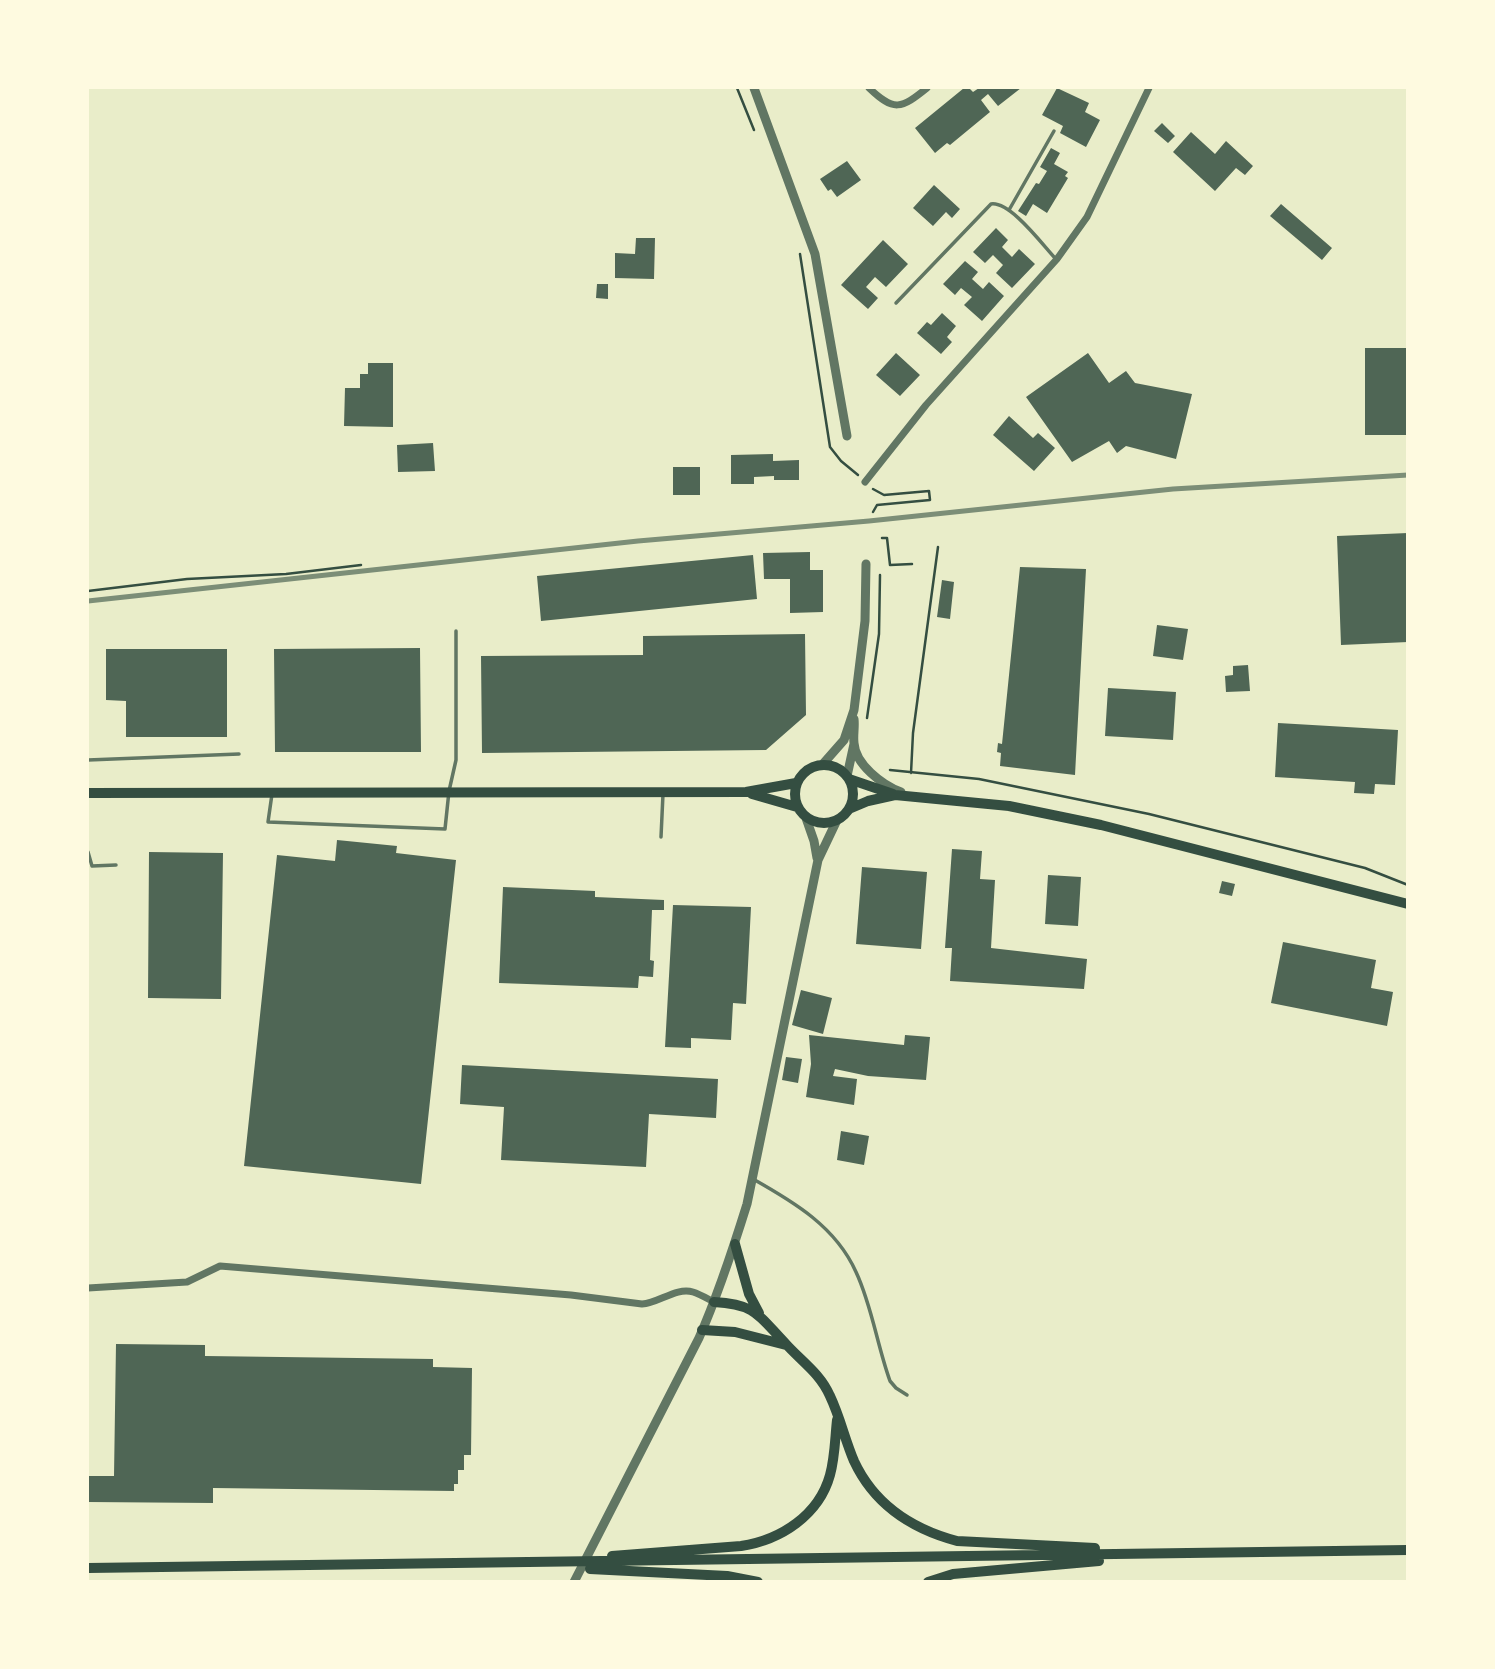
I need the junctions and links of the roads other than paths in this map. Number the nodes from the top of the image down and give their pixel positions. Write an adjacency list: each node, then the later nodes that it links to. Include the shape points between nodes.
1 (754, 88): 9 (street, via 815,254)
2 (869, 88): 3 (street, via 895,106)
3 (927, 88)
4 (1149, 88): 7 (street, via 1097,200)
5 (1054, 131): 6 (lane)
6 (1009, 210): 7 (lane); 8 (lane, via 996,203 983,209)
7 (1057, 259): 10 (street, via 926,405)
8 (896, 303)
9 (847, 436)
10 (865, 482)
11 (866, 564): 13 (street, via 865,621)
12 (456, 631): 20 (lane, via 456,760)
13 (854, 710): 14 (street); 17 (street, via 844,740)
14 (854, 744): 18 (street); 26 (street, via 878,779)
15 (239, 754): 16 (lane)
16 (88, 760)
17 (822, 765): 18 (main road, via 833,766); 19 (main road, via 806,770)
18 (848, 778): 25 (main road); 28 (main road, via 853,794)
19 (796, 783): 23 (main road); 27 (main road)
20 (449, 791): 21 (main road); 21 (lane, via 446,829 268,822); 22 (main road)
21 (272, 792): 24 (main road)
22 (663, 792): 23 (main road); 31 (lane)
23 (746, 792): 27 (main road)
24 (88, 793)
25 (895, 794): 26 (main road); 28 (main road)
26 (910, 795): 35 (main road, via 1009,806 1089,822)
27 (797, 807): 29 (main road)
28 (849, 808): 30 (main road)
29 (806, 818): 30 (main road, via 821,823); 33 (street)
30 (837, 820): 33 (street)
31 (661, 837)
32 (88, 852): 34 (lane, via 92,866)
33 (818, 860): 36 (street)
34 (116, 865)
35 (1408, 904)
36 (752, 1178): 37 (street); 43 (lane, via 817,1220 846,1254 864,1291 890,1381)
37 (734, 1244): 39 (street); 40 (main road)
38 (88, 1287): 39 (street, via 187,1282 220,1266 642,1304 692,1291)
39 (714, 1302): 40 (main road); 41 (street)
40 (759, 1313): 42 (main road)
41 (702, 1330): 42 (main road, via 747,1334); 49 (street)
42 (786, 1345): 44 (main road, via 821,1381)
43 (907, 1395)
44 (837, 1417): 46 (main road, via 858,1468 878,1498 911,1523 939,1536 972,1543); 47 (main road, via 827,1485 804,1518 767,1541)
45 (1408, 1550): 46 (main road)
46 (1192, 1553): 47 (main road); 51 (main road, via 953,1574)
47 (503, 1564): 48 (main road); 50 (main road)
48 (88, 1568)
49 (574, 1581)
50 (758, 1581)
51 (928, 1581)

